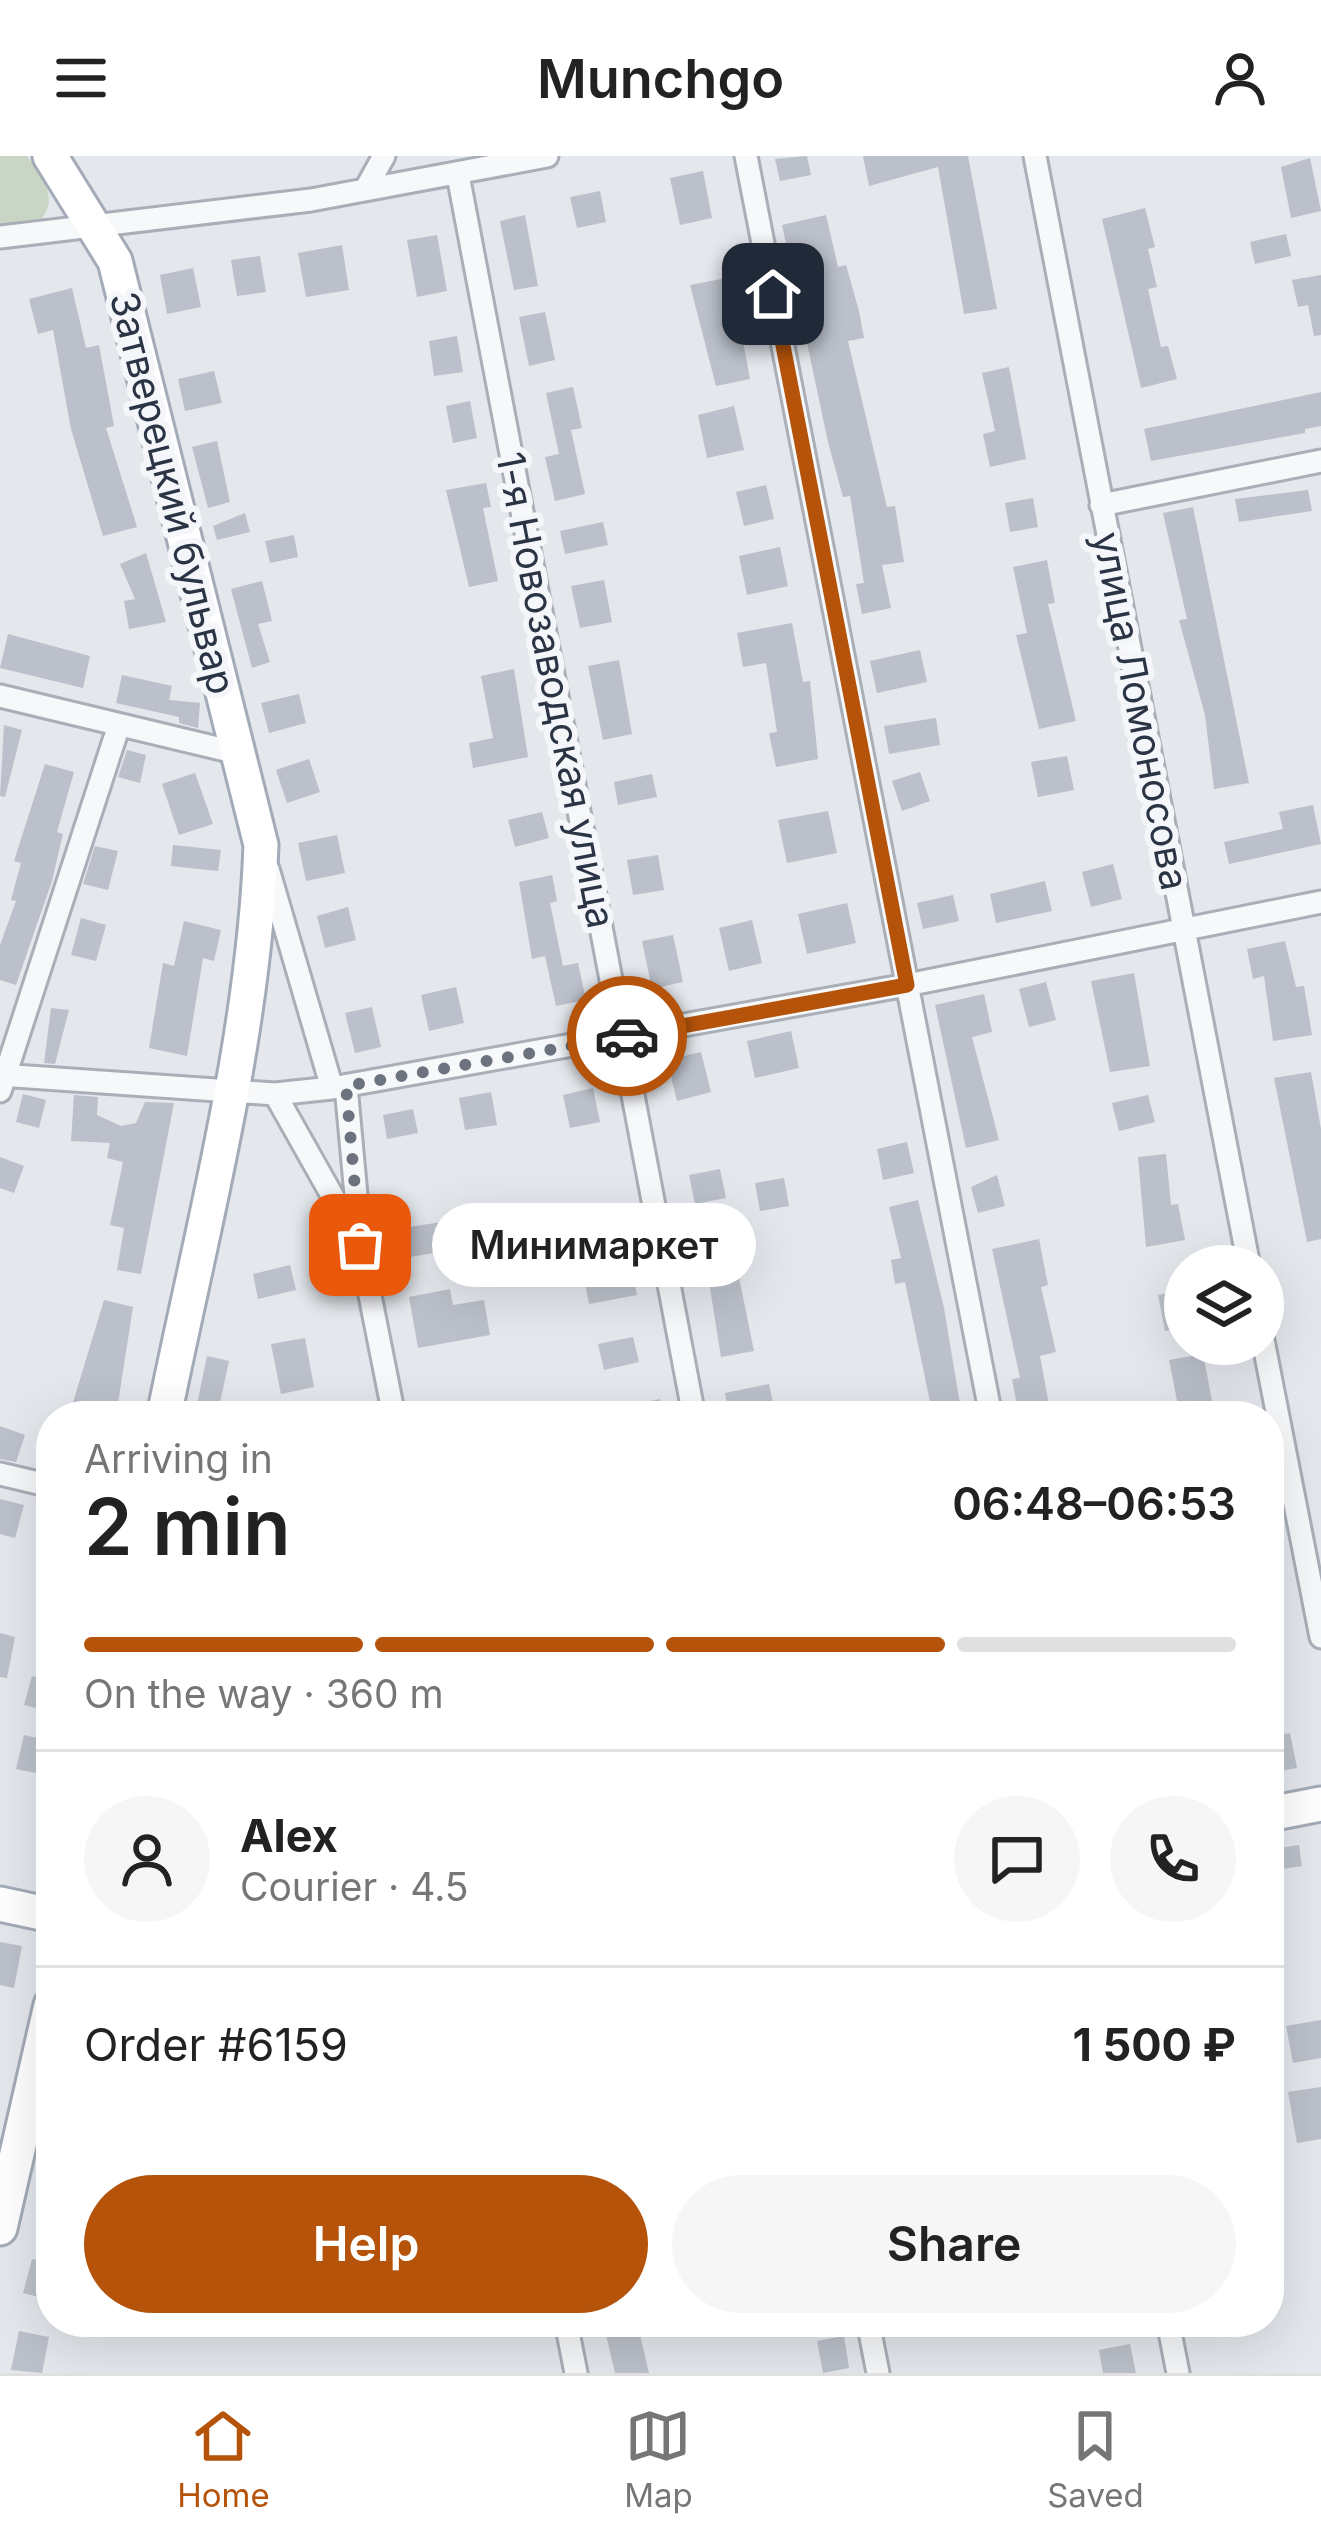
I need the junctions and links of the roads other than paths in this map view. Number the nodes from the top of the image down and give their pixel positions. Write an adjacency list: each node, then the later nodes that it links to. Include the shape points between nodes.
1 (50, 156): 8 (main road, Затверецкий бульвар)
2 (384, 156): 7 (street)
3 (547, 156): 6 (street)
4 (746, 156): 18 (street)
5 (1035, 156): 11 (street, улица Ломоносова)
6 (458, 176): 7 (street); 19 (street, 1-я Новозаводская улица)
7 (365, 190): 8 (street)
8 (95, 228): 9 (street); 14 (main road, Затверецкий бульвар, via 115,261)
9 (0, 237)
10 (1321, 461): 11 (street)
11 (1101, 505): 17 (street, улица Ломоносова)
12 (0, 696): 13 (street)
13 (119, 725): 14 (street); 20 (street)
14 (238, 753): 15 (main road, Затверецкий бульвар)
15 (261, 845): 21 (main road, Затверецкий бульвар); 22 (street, Затверецкий бульвар)
16 (1321, 902): 17 (street)
17 (1183, 930): 18 (street); 25 (street, улица Ломоносова)
18 (907, 985): 19 (street); 30 (street)
19 (623, 1037): 22 (street); 29 (street, 1-я Новозаводская улица)
20 (2, 1080): 21 (street)
21 (230, 1087): 23 (street); 27 (main road, Затверецкий бульвар)
22 (339, 1087): 23 (street); 24 (street, Затверецкий бульвар)
23 (275, 1094): 24 (street, Затверецкий бульвар)
24 (360, 1245): 28 (street, Затверецкий бульвар)
25 (1245, 1245)
26 (1268, 1365): 31 (street)
27 (167, 1401)
28 (391, 1401)
29 (691, 1401)
30 (988, 1401)
31 (1275, 1401)
32 (1284, 1448): 35 (street)
33 (0, 1474): 34 (street)
34 (36, 1482)
35 (1321, 1637)
36 (1321, 1804): 37 (main road)
37 (1284, 1811)
38 (0, 1904): 39 (main road)
39 (36, 1912)
40 (36, 2071): 41 (main road)
41 (0, 2228)
42 (569, 2337): 45 (street)
43 (871, 2337): 46 (street)
44 (1171, 2337): 47 (street)
45 (576, 2373)
46 (878, 2373)
47 (1178, 2373)

